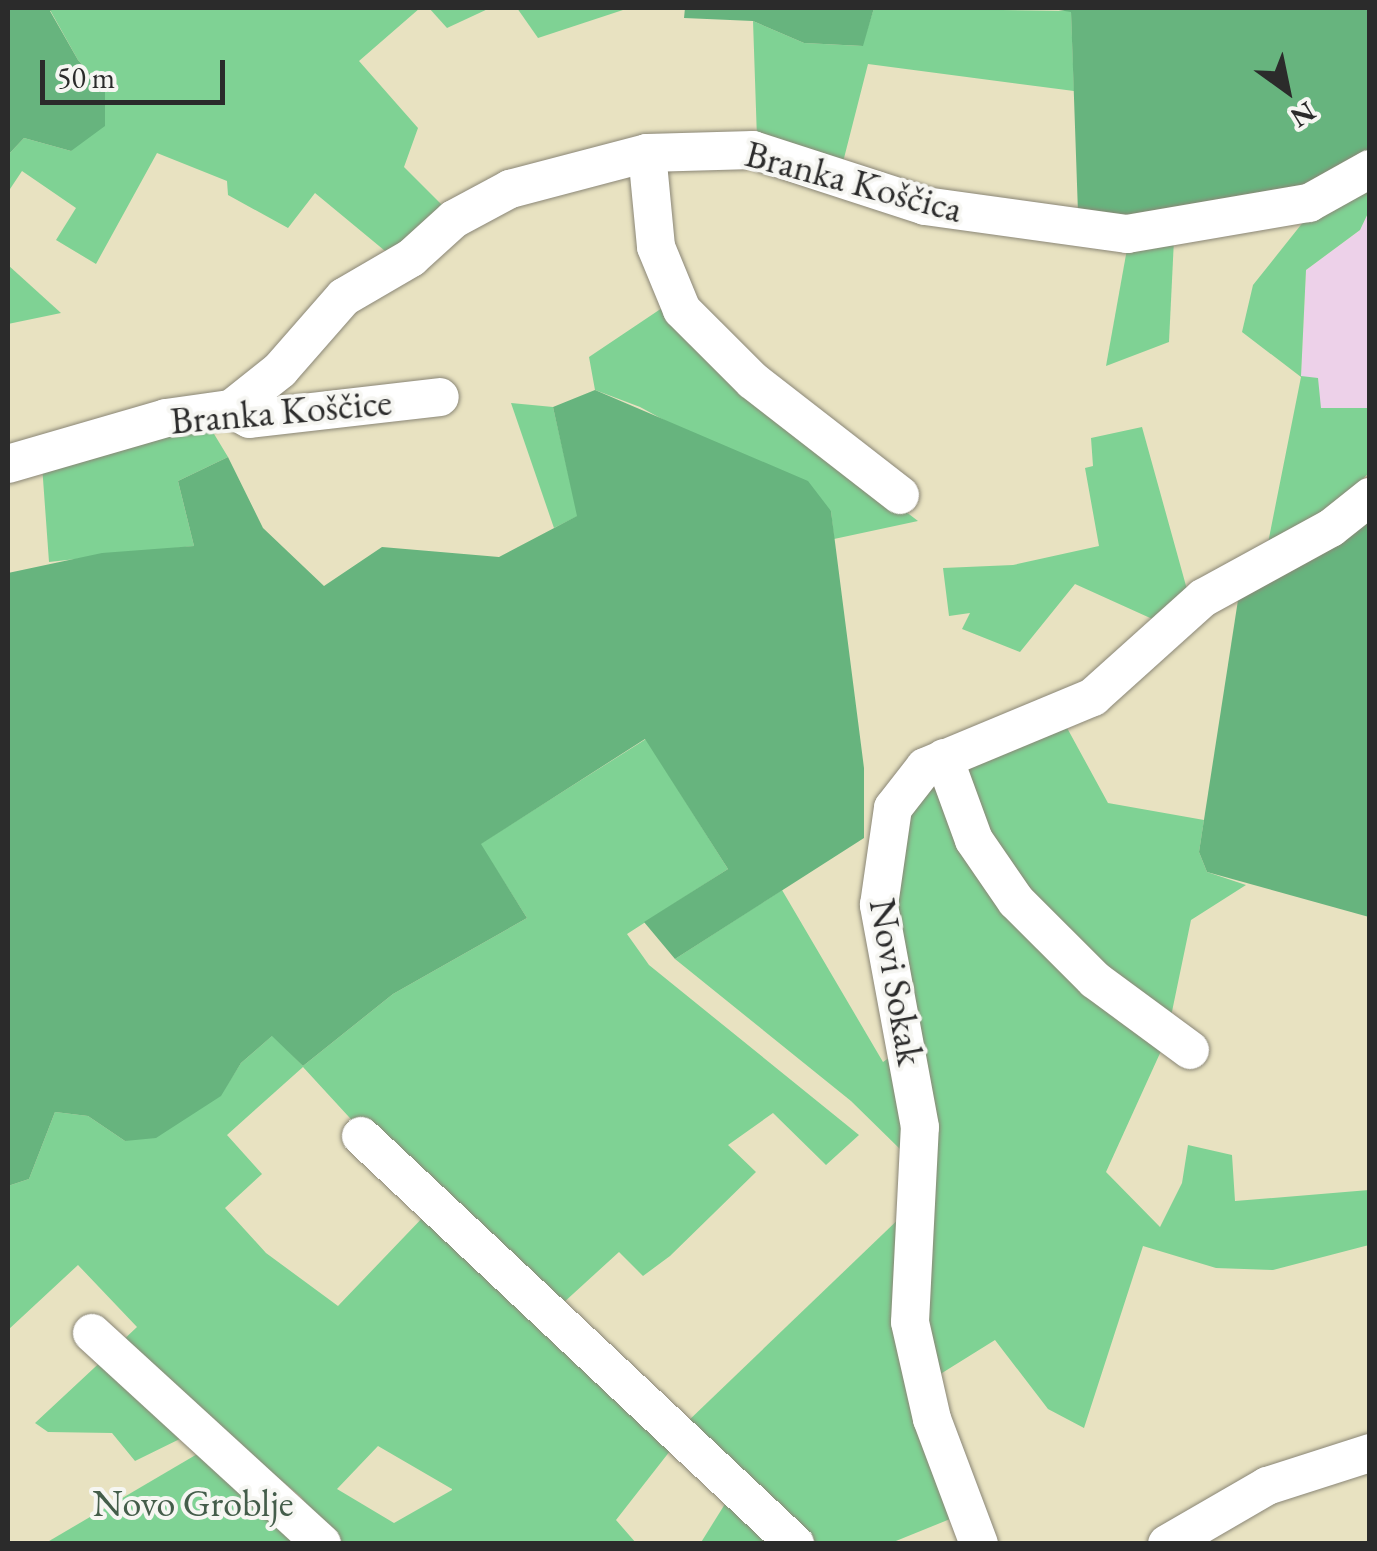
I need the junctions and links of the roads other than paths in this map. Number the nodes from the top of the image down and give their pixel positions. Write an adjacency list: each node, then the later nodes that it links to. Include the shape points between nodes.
1 (647, 152): 2 (street, Branka Koščica, via 754,150 925,206 1127,234 1309,202); 4 (street, Branka Koščica, via 510,189 454,219 411,258 335,305 280,370); 6 (street, via 656,247 682,310 753,381)
2 (1370, 168)
3 (440, 397): 4 (street, Branka Koščice, via 250,419)
4 (231, 409): 5 (street, Branka Koščice, via 155,421)
5 (8, 464)
6 (900, 495)
7 (1370, 497): 8 (street, Novi Sokak, via 1331,528 1203,598 1093,698)
8 (944, 758): 9 (street, via 974,840 1016,901 1095,980); 15 (street, Novi Sokak, via 907,782 893,808 879,904 920,1127 908,1279 915,1360)
9 (1190, 1050)
10 (361, 1136): 14 (street)
11 (92, 1334): 13 (street)
12 (1370, 1453): 16 (street, via 1267,1486)
13 (322, 1544)
14 (794, 1544)
15 (979, 1544)
16 (1167, 1544)

